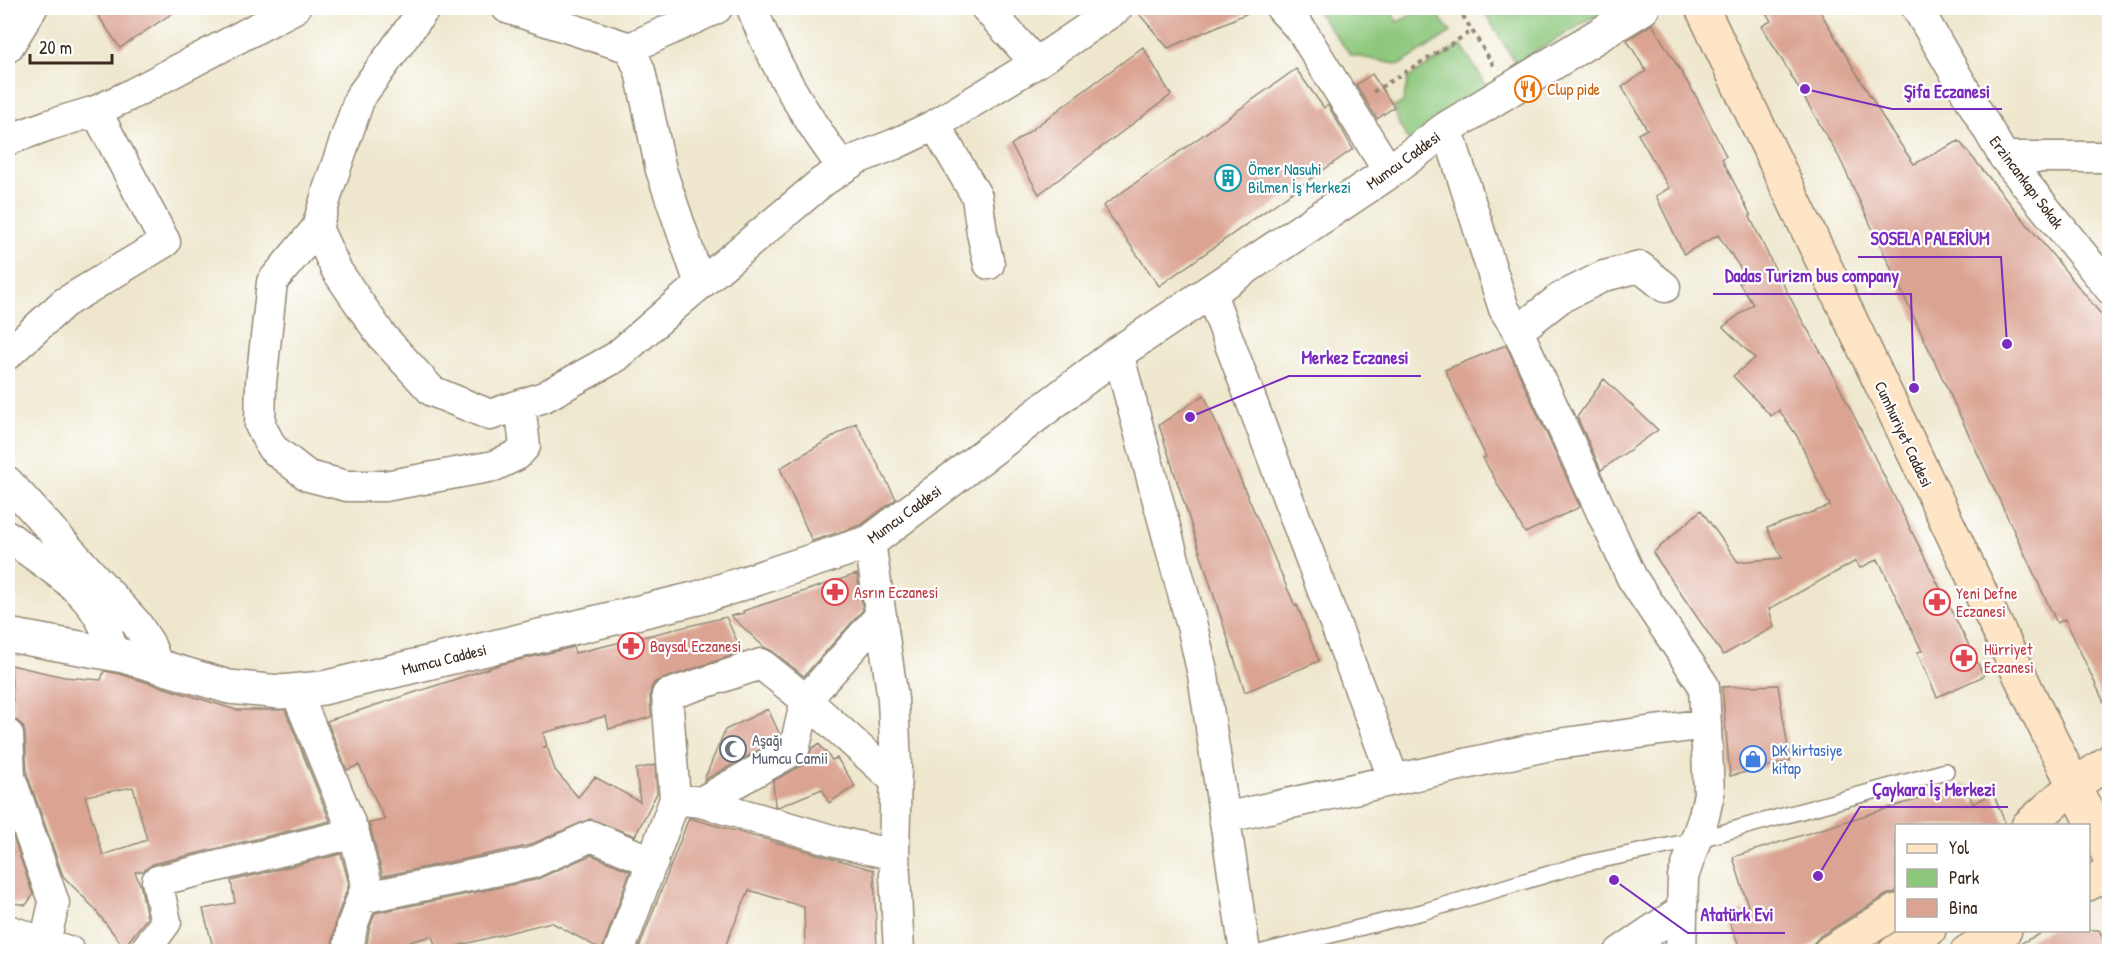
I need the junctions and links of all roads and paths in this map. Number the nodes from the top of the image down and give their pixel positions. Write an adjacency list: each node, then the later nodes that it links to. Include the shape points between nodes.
1 (32, 8): 15 (street)
2 (295, 8): 20 (street)
3 (425, 8): 28 (street, via 360,97)
4 (507, 8): 16 (street)
5 (717, 8): 16 (street)
6 (752, 8): 26 (street, via 791,91)
7 (986, 8): 17 (street)
8 (1117, 8): 17 (street)
9 (1281, 8): 19 (street, via 1302,32)
10 (1458, 8): 14 (path)
11 (1643, 8): 18 (street, Mumcu Caddesi)
12 (1702, 8): 54 (main road, Cumhuriyet Caddesi)
13 (1917, 8): 24 (street, Erzincankapı Sokak)
14 (1472, 31): 18 (path); 19 (path)
15 (8, 47)
16 (630, 48): 30 (street, via 640,72 661,170)
17 (1036, 63): 21 (street)
18 (1509, 90): 22 (street, Mumcu Caddesi)
19 (1349, 106): 27 (street)
20 (96, 111): 23 (street); 36 (street, via 165,243 64,303)
21 (935, 125): 26 (street); 29 (street, via 977,197)
22 (1447, 128): 27 (street, Mumcu Caddesi); 34 (street, via 1504,309)
23 (8, 140)
24 (2004, 157): 25 (street); 32 (street, Erzincankapı Sokak)
25 (2109, 157)
26 (843, 168): 30 (street)
27 (1389, 172): 33 (street, Mumcu Caddesi)
28 (317, 228): 37 (street, via 337,271 381,335 432,391 490,415); 37 (street, via 272,282 261,383 261,425 272,448 308,476 347,486 384,486 453,475 494,466 517,455 525,446)
29 (989, 264)
30 (700, 284): 37 (street, via 616,357 543,397)
31 (1665, 287): 34 (street, via 1640,267 1605,276 1560,298)
32 (2109, 289)
33 (1210, 291): 35 (street, Mumcu Caddesi); 52 (street)
34 (1518, 331): 47 (street, via 1632,578 1704,686)
35 (1119, 353): 40 (street, Mumcu Caddesi); 56 (street, via 1193,630)
36 (8, 354)
37 (520, 405)
38 (8, 482): 44 (street, via 136,623)
39 (8, 536): 43 (street, via 72,585 91,605 105,627)
40 (870, 542): 41 (street); 45 (street, Mumcu Caddesi, via 698,598 424,665)
41 (881, 615): 46 (street); 53 (street, via 894,699)
42 (8, 635): 43 (street, Mumcu Caddesi)
43 (114, 655): 44 (street, Mumcu Caddesi)
44 (158, 666): 45 (street, Mumcu Caddesi, via 229,687)
45 (296, 691): 58 (street)
46 (806, 700): 53 (street); 55 (street, via 794,750); 55 (street, via 761,664 667,695)
47 (1706, 724): 52 (street, via 1550,745); 59 (street, via 1709,794)
48 (8, 735): 51 (street)
49 (2109, 761): 54 (main road)
50 (1946, 771): 59 (lane)
51 (9, 777): 71 (street, via 54,903)
52 (1395, 780): 56 (street)
53 (896, 781): 60 (street)
54 (2073, 786): 57 (main road); 61 (main road, Cumhuriyet Caddesi)
55 (688, 800): 60 (street); 62 (street)
56 (1224, 818): 76 (street)
57 (2029, 824)
58 (354, 833): 65 (street, via 367,885); 72 (street, via 157,881 166,922)
59 (1696, 840): 66 (street, via 1683,877); 77 (lane, via 1582,864 1422,912)
60 (894, 855): 75 (street)
61 (2109, 858)
62 (653, 862): 65 (street, via 591,836 532,863); 74 (street)
63 (2109, 872): 64 (main road)
64 (2090, 883)
65 (362, 898): 73 (street)
66 (1682, 910): 78 (street); 79 (street)
67 (1895, 912): 80 (main road)
68 (8, 930): 71 (street)
69 (1926, 932): 81 (main road)
70 (2001, 932): 82 (main road)
71 (58, 947)
72 (144, 951)
73 (348, 951)
74 (619, 951)
75 (899, 951)
76 (1245, 951)
77 (1263, 951)
78 (1620, 951)
79 (1681, 951)
80 (1830, 951)
81 (1895, 951)
82 (1967, 951)

